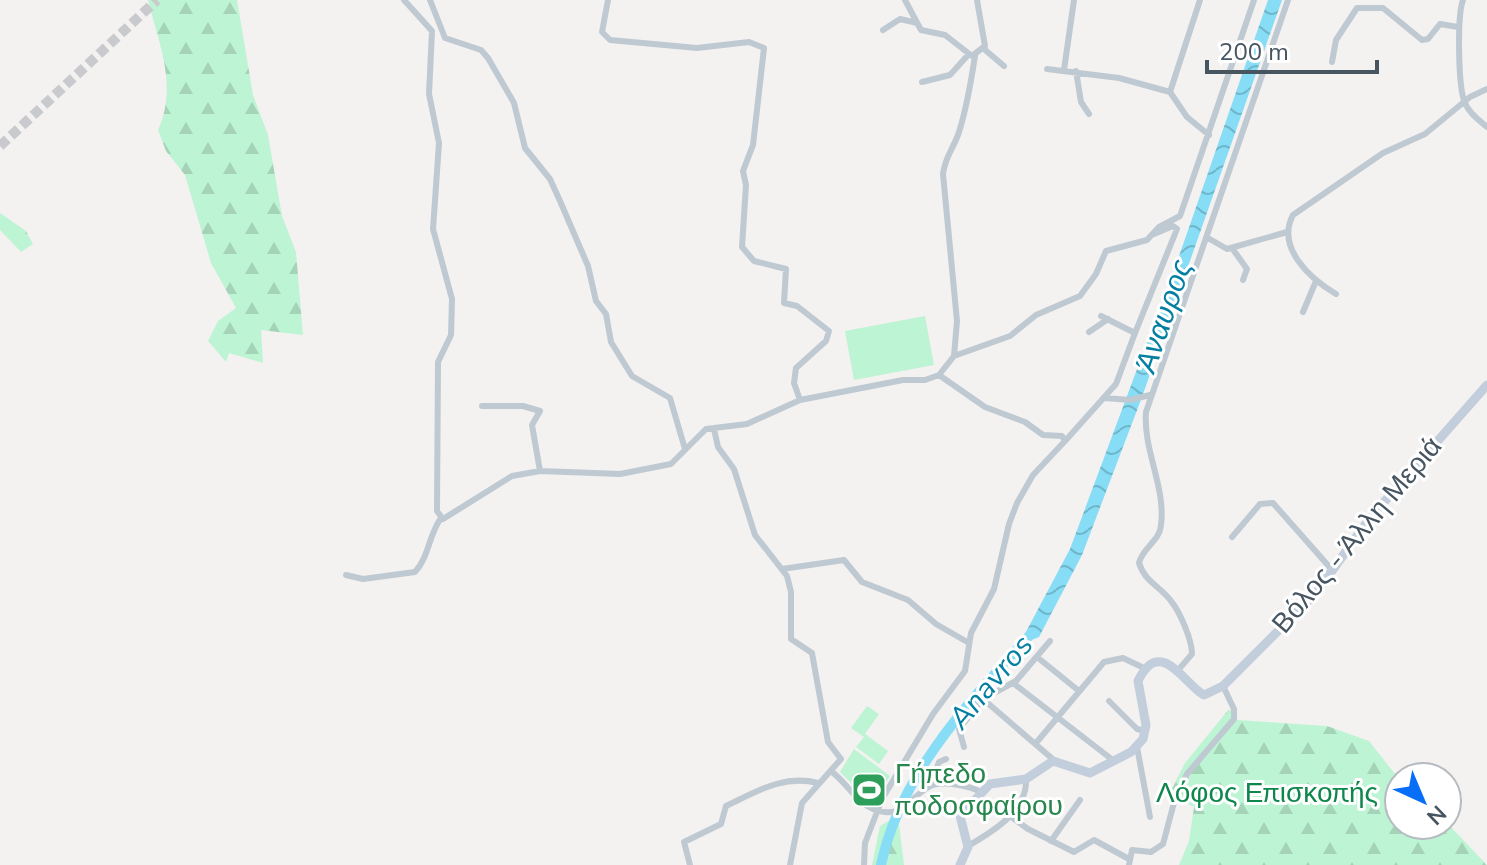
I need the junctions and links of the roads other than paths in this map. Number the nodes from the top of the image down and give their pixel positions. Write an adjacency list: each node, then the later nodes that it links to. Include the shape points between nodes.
1 (404, 0): 51 (street, via 432,34 429,94 439,143 433,229 452,299 451,335 438,362)
2 (430, 0): 49 (street, via 445,38 481,50 509,92 525,148 550,179 583,254 611,342 632,376 673,402)
3 (608, 0): 45 (street, via 602,32 610,40 697,48 749,42 764,48 753,145 742,173 742,247 754,261 786,269 784,303 797,306 829,331 826,341 796,368)
4 (905, 0): 13 (street)
5 (977, 0): 16 (street)
6 (1074, 0): 21 (street)
7 (1200, 0): 25 (street)
8 (1254, 0): 29 (street)
9 (1288, 0): 32 (street)
10 (1380, 0): 12 (street)
11 (1463, 0): 14 (street)
12 (1385, 10): 14 (street, via 1422,40 1440,24); 18 (street, via 1354,10 1334,43)
13 (917, 23): 15 (street, via 900,19); 17 (street)
14 (1458, 27): 26 (street)
15 (883, 30)
16 (984, 49): 17 (street); 19 (street)
17 (971, 55): 23 (street, via 950,75); 40 (street, via 969,99 943,174 957,314)
18 (1332, 62)
19 (1004, 66)
20 (1047, 69): 21 (street)
21 (1064, 70): 22 (street)
22 (1076, 71): 25 (street); 27 (street, via 1081,102)
23 (922, 82)
24 (1487, 89): 26 (street)
25 (1170, 92): 29 (street, via 1187,117)
26 (1464, 102): 28 (street); 30 (street, via 1425,134 1383,153 1303,205)
27 (1089, 114)
28 (1487, 127)
29 (1209, 135): 31 (street, via 1183,212)
30 (1287, 232): 33 (street); 35 (street, via 1289,248)
31 (1154, 234): 39 (street, via 1177,229); 40 (street, via 1106,251 1077,298 1036,315 1010,336)
32 (1208, 238): 33 (street); 43 (street)
33 (1232, 248): 34 (street, via 1247,269)
34 (1243, 280)
35 (1316, 281): 36 (street); 37 (street)
36 (1336, 294)
37 (1303, 312)
38 (1089, 332): 39 (street, via 1105,318)
39 (1135, 333): 44 (street, via 1118,380)
40 (954, 356): 41 (street)
41 (939, 375): 45 (street); 48 (street, via 985,407)
42 (1487, 385): 54 (main road, Βόλος - Άλλη Μεριά, via 1370,518)
43 (1146, 396): 44 (street); 60 (street, via 1146,427 1162,493 1161,526 1139,563 1147,580 1172,602 1191,645 1192,654)
44 (1105, 398): 48 (street)
45 (800, 400): 47 (street, via 747,424)
46 (482, 406): 50 (street, via 540,411 532,425)
47 (714, 429): 49 (street, via 701,431); 53 (street, via 718,447 734,469 755,535)
48 (1065, 441): 57 (street, via 1033,475 1017,503 994,589)
49 (685, 449): 50 (street, via 671,464 620,474)
50 (540, 471): 51 (street, via 501,480)
51 (441, 518): 55 (street, via 415,572 363,579)
52 (1232, 537): 54 (street, via 1257,505 1273,503)
53 (782, 569): 57 (street, via 844,560 862,582 908,600); 74 (street, via 791,592 792,642 812,653 828,742 841,759)
54 (1333, 571): 62 (main road, Βόλος - Άλλη Μεριά)
55 (346, 575)
56 (1050, 641): 58 (street)
57 (969, 643): 80 (street, via 961,679 933,714)
58 (1037, 657): 61 (street); 63 (street)
59 (1146, 669): 60 (main road, via 1162,663); 63 (street, via 1128,659 1109,660); 67 (main road, via 1138,686)
60 (1179, 669): 62 (main road, via 1204,695)
61 (1013, 683): 64 (street); 66 (street)
62 (1223, 686): 85 (street, via 1234,709 1233,722 1187,774 1163,844 1151,852 1132,850)
63 (1079, 691): 66 (street)
64 (983, 699): 68 (street); 69 (street, via 959,729)
65 (1109, 701): 67 (street, via 1137,729)
66 (1057, 718): 68 (street); 73 (street)
67 (1146, 731): 70 (main road)
68 (1036, 743): 72 (street)
69 (964, 747)
70 (1137, 747): 73 (main road); 82 (street)
71 (946, 759): 77 (street, via 939,762)
72 (1055, 761): 73 (main road, via 1086,774); 75 (main road)
73 (1114, 761)
74 (832, 772): 76 (street); 80 (street)
75 (1026, 779): 78 (main road, via 999,781); 81 (street, via 1025,792)
76 (818, 783): 86 (street, via 799,780 767,786 726,806 720,825 684,842); 87 (street, via 801,806)
77 (930, 786): 78 (street); 80 (street, via 901,810)
78 (981, 792): 84 (main road, via 959,820)
79 (1080, 800): 83 (street)
80 (877, 811): 88 (street, via 865,843)
81 (1010, 816): 83 (street); 84 (street)
82 (1150, 817)
83 (1051, 841): 85 (street, via 1078,852 1094,840)
84 (968, 846): 89 (main road)
85 (1129, 862)
86 (690, 865)
87 (790, 865)
88 (864, 865)
89 (960, 865)

